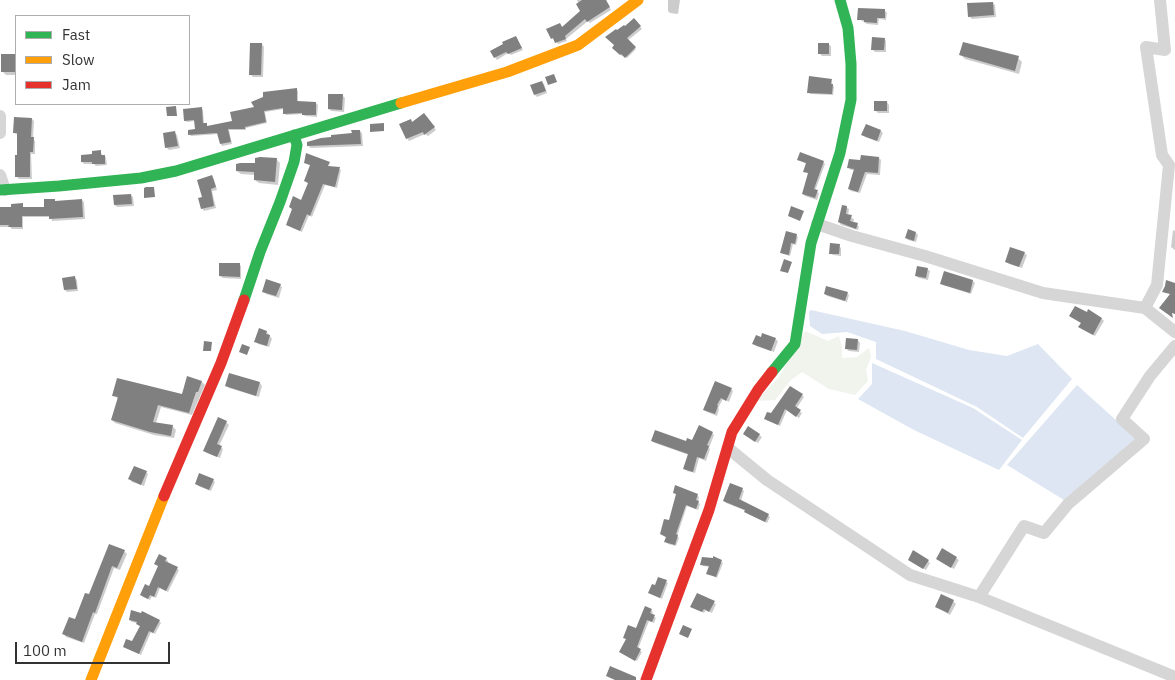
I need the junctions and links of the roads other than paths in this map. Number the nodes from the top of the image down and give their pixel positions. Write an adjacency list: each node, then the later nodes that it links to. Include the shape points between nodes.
1 (638, 0): 6 (street, via 578,45 507,72)
2 (840, 0): 9 (street, via 848,28 851,100 840,153)
3 (1160, 0): 10 (street, via 1165,50 1146,47 1162,155 1169,164 1157,285)
4 (0, 116): 5 (street)
5 (0, 133)
6 (294, 135): 8 (street, via 176,171 141,178); 16 (street, via 297,145 294,162 237,321)
7 (0, 175): 8 (street)
8 (3, 190)
9 (817, 224): 10 (street, via 1043,293); 13 (street, via 795,344 758,390 732,432)
10 (1145, 308): 11 (street)
11 (1175, 332)
12 (1175, 346): 14 (street, via 1150,376 1122,419 1144,439 1068,504 1044,533 1024,526)
13 (728, 448): 14 (street, via 767,480 910,576); 17 (street, via 709,510)
14 (978, 597): 15 (street)
15 (1175, 677)
16 (91, 680)
17 (646, 680)

